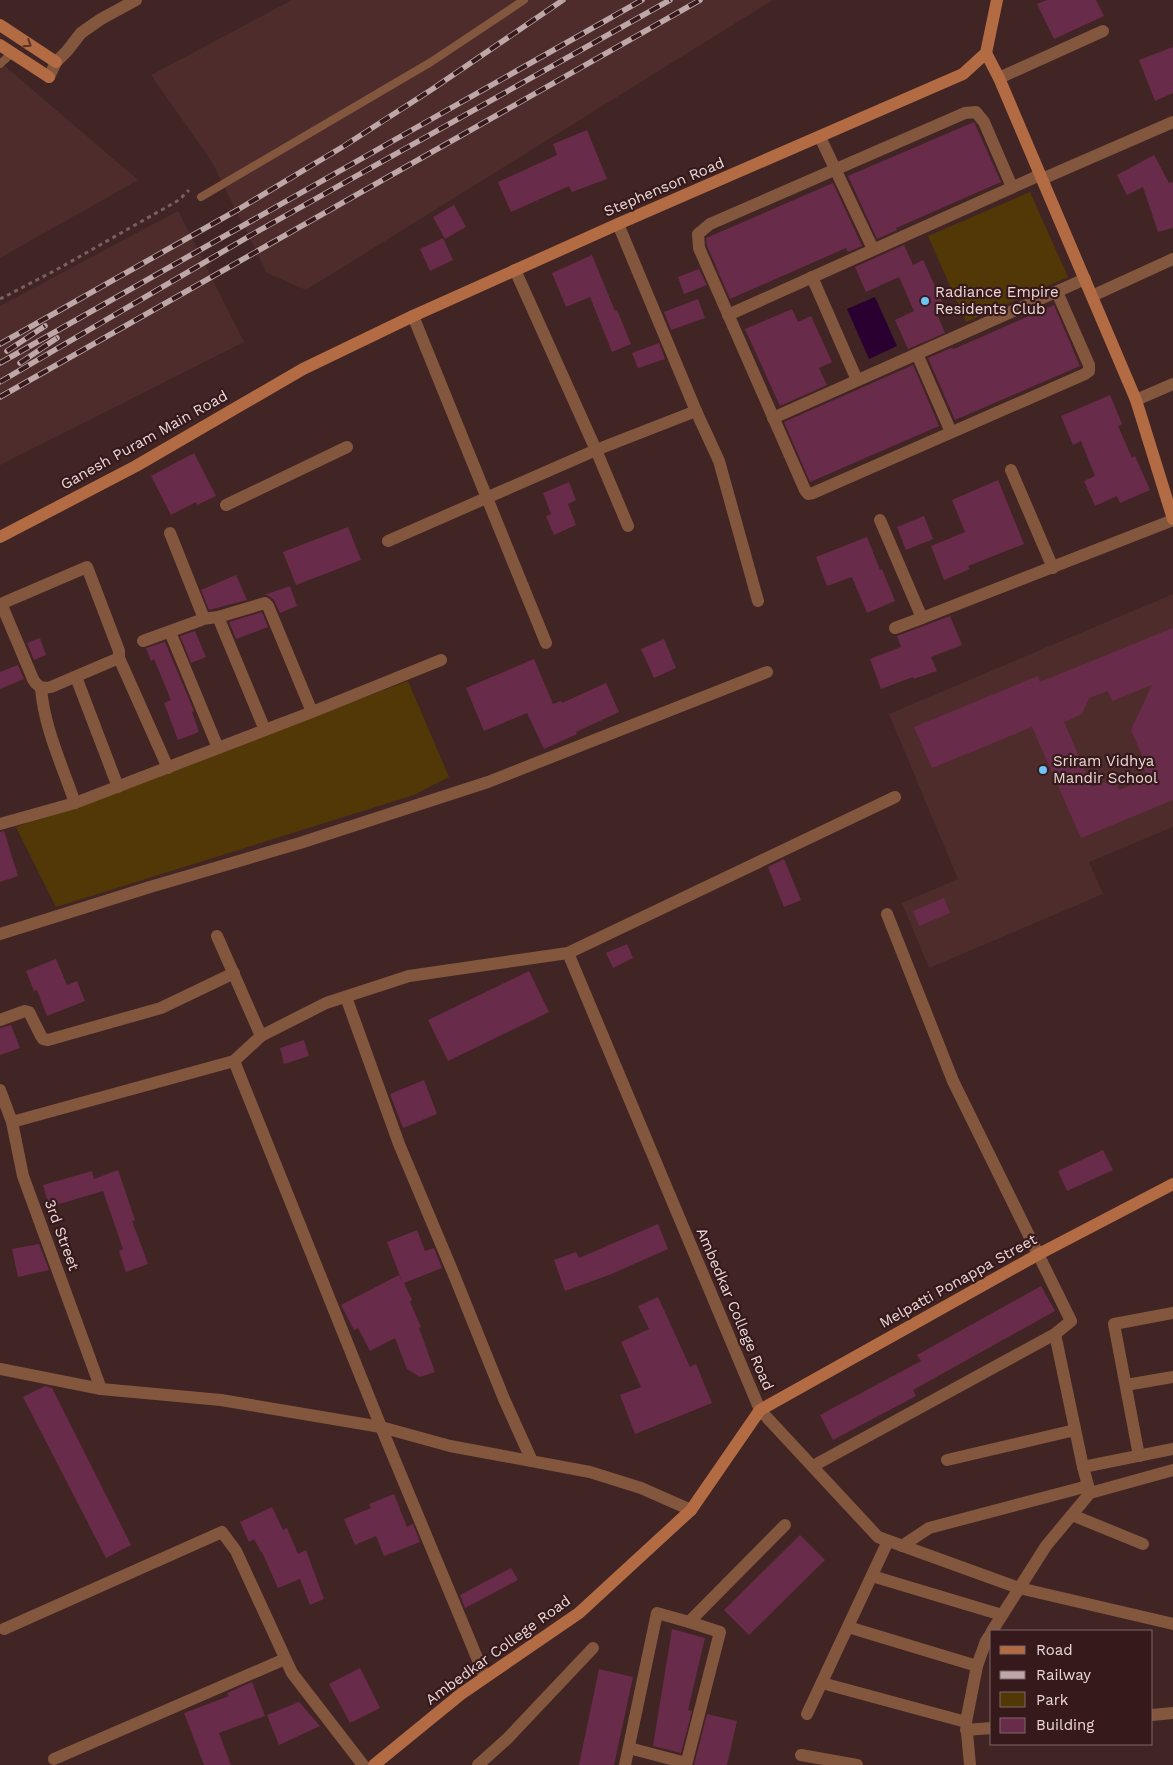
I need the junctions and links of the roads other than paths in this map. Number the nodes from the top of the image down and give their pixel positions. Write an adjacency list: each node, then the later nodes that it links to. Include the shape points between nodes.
1 (136, 0): 9 (street, via 81,33)
2 (524, 0): 18 (lane, via 431,62)
3 (996, 0): 7 (main road)
4 (0, 25): 9 (main road, one-way to 9)
5 (1103, 31): 12 (street)
6 (0, 45): 8 (main road)
7 (986, 53): 12 (main road); 14 (main road, Stephenson Road, via 963,74)
8 (11, 54): 10 (lane); 11 (main road)
9 (56, 62): 11 (street)
10 (0, 64)
11 (48, 77)
12 (999, 78): 16 (main road)
13 (1173, 122): 16 (street)
14 (820, 137): 15 (street); 19 (main road, Stephenson Road)
15 (835, 169): 17 (street, via 964,113 976,112 984,122); 20 (street); 27 (street, via 710,224 698,234 698,248)
16 (1041, 177): 17 (street); 24 (main road)
17 (1012, 187): 20 (street)
18 (201, 197)
19 (618, 224): 22 (main road, Stephenson Road); 34 (street)
20 (873, 250): 23 (street)
21 (1173, 260): 26 (street)
22 (515, 270): 28 (main road, Stephenson Road); 38 (street)
23 (812, 277): 27 (street); 31 (street)
24 (1085, 279): 25 (street); 26 (main road)
25 (1057, 292): 29 (street); 36 (street, via 1089,370)
26 (1092, 296): 33 (main road)
27 (728, 315): 35 (street)
28 (414, 316): 30 (main road, Stephenson Road); 40 (street)
29 (917, 354): 31 (street); 36 (street)
30 (303, 369): 46 (main road, Ganesh Puram Main Road, via 136,466)
31 (857, 380): 35 (street)
32 (1173, 384): 33 (street)
33 (1136, 400): 42 (main road)
34 (696, 410): 38 (street); 49 (street, via 720,461)
35 (773, 418): 36 (street, via 808,494)
36 (951, 432)
37 (347, 447): 41 (street)
38 (596, 450): 40 (street); 44 (street)
39 (1011, 470): 48 (street)
40 (486, 498): 47 (street); 56 (street)
41 (226, 505)
42 (1172, 514): 48 (street)
43 (880, 520): 51 (street)
44 (628, 526)
45 (170, 533): 52 (street, via 203,614)
46 (0, 537)
47 (388, 541)
48 (1052, 568): 51 (street)
49 (758, 601)
50 (218, 617): 52 (street); 62 (street, via 261,603 268,606); 63 (street)
51 (922, 618): 53 (street)
52 (202, 619): 54 (street)
53 (895, 628)
54 (170, 632): 55 (street); 64 (street)
55 (143, 641)
56 (546, 643)
57 (119, 658): 60 (street); 61 (street, via 87,567 3,603 33,679); 65 (street)
58 (440, 660): 62 (street)
59 (767, 672): 71 (street, via 488,782)
60 (76, 677): 61 (street); 66 (street)
61 (41, 688): 68 (street, via 53,742)
62 (312, 712): 63 (street)
63 (265, 730): 64 (street)
64 (218, 748): 65 (street)
65 (168, 768): 66 (street)
66 (118, 787): 68 (street)
67 (895, 797): 73 (street)
68 (75, 803): 69 (street)
69 (0, 824)
70 (887, 914): 82 (street, via 953,1081)
71 (0, 934)
72 (217, 936): 74 (street)
73 (568, 953): 75 (street, via 409,976); 89 (street, Ambedkar College Road)
74 (234, 973): 76 (street, via 161,1008 48,1040 40,1036 29,1012); 77 (street)
75 (346, 997): 77 (street, via 326,1003); 95 (street, via 399,1144)
76 (0, 1020)
77 (261, 1036): 78 (street)
78 (234, 1061): 80 (street); 90 (street)
79 (0, 1090): 80 (street, 3rd Street)
80 (12, 1122): 88 (street, 3rd Street, via 23,1176)
81 (1173, 1184): 82 (main road, Melpatti Ponappa Street)
82 (1039, 1254): 84 (street, via 1071,1321); 89 (main road, Melpatti Ponappa Street)
83 (1173, 1313): 87 (street, via 1114,1324)
84 (1055, 1334): 91 (street); 96 (street)
85 (0, 1369): 88 (street)
86 (1173, 1377): 87 (street)
87 (1126, 1385): 93 (street)
88 (101, 1389): 90 (street, via 221,1400)
89 (760, 1410): 96 (street); 100 (main road, Ambedkar College Road)
90 (381, 1427): 95 (street, via 450,1446); 118 (street)
91 (1075, 1430): 94 (street); 97 (street)
92 (1173, 1449): 93 (street)
93 (1139, 1456): 97 (street)
94 (947, 1460)
95 (532, 1462): 100 (street, via 590,1472 641,1488)
96 (813, 1466): 103 (street, via 878,1537)
97 (1083, 1467): 99 (street)
98 (1173, 1470): 99 (street)
99 (1089, 1489): 101 (street); 105 (street, via 930,1528)
100 (691, 1510): 118 (main road, Ambedkar College Road, via 579,1613)
101 (1072, 1514): 104 (street); 107 (street, via 1046,1546)
102 (785, 1525): 109 (street)
103 (888, 1541): 105 (street); 106 (street)
104 (1143, 1544)
105 (902, 1546): 107 (street)
106 (872, 1576): 108 (street); 111 (street)
107 (1019, 1588): 108 (street); 110 (street)
108 (1002, 1615): 113 (street)
109 (689, 1622): 125 (street, via 657,1613); 128 (street, via 720,1632)
110 (1173, 1624)
111 (848, 1627): 117 (street); 119 (street)
112 (4, 1629): 116 (street, via 222,1532 236,1551)
113 (993, 1630)
114 (990, 1634): 117 (street)
115 (593, 1648): 131 (street)
116 (285, 1659): 127 (street); 129 (street, via 292,1673)
117 (977, 1666): 123 (street)
118 (485, 1677): 130 (main road, Ambedkar College Road)
119 (822, 1683): 121 (street); 123 (street)
120 (1173, 1713): 122 (street)
121 (807, 1714)
122 (1153, 1715)
123 (966, 1726): 124 (street); 134 (street)
124 (990, 1728)
125 (629, 1748): 128 (street); 132 (street)
126 (801, 1755): 133 (street)
127 (54, 1759)
128 (686, 1764)
129 (363, 1765)
130 (374, 1765)
131 (478, 1765)
132 (625, 1765)
133 (857, 1765)
134 (970, 1765)

